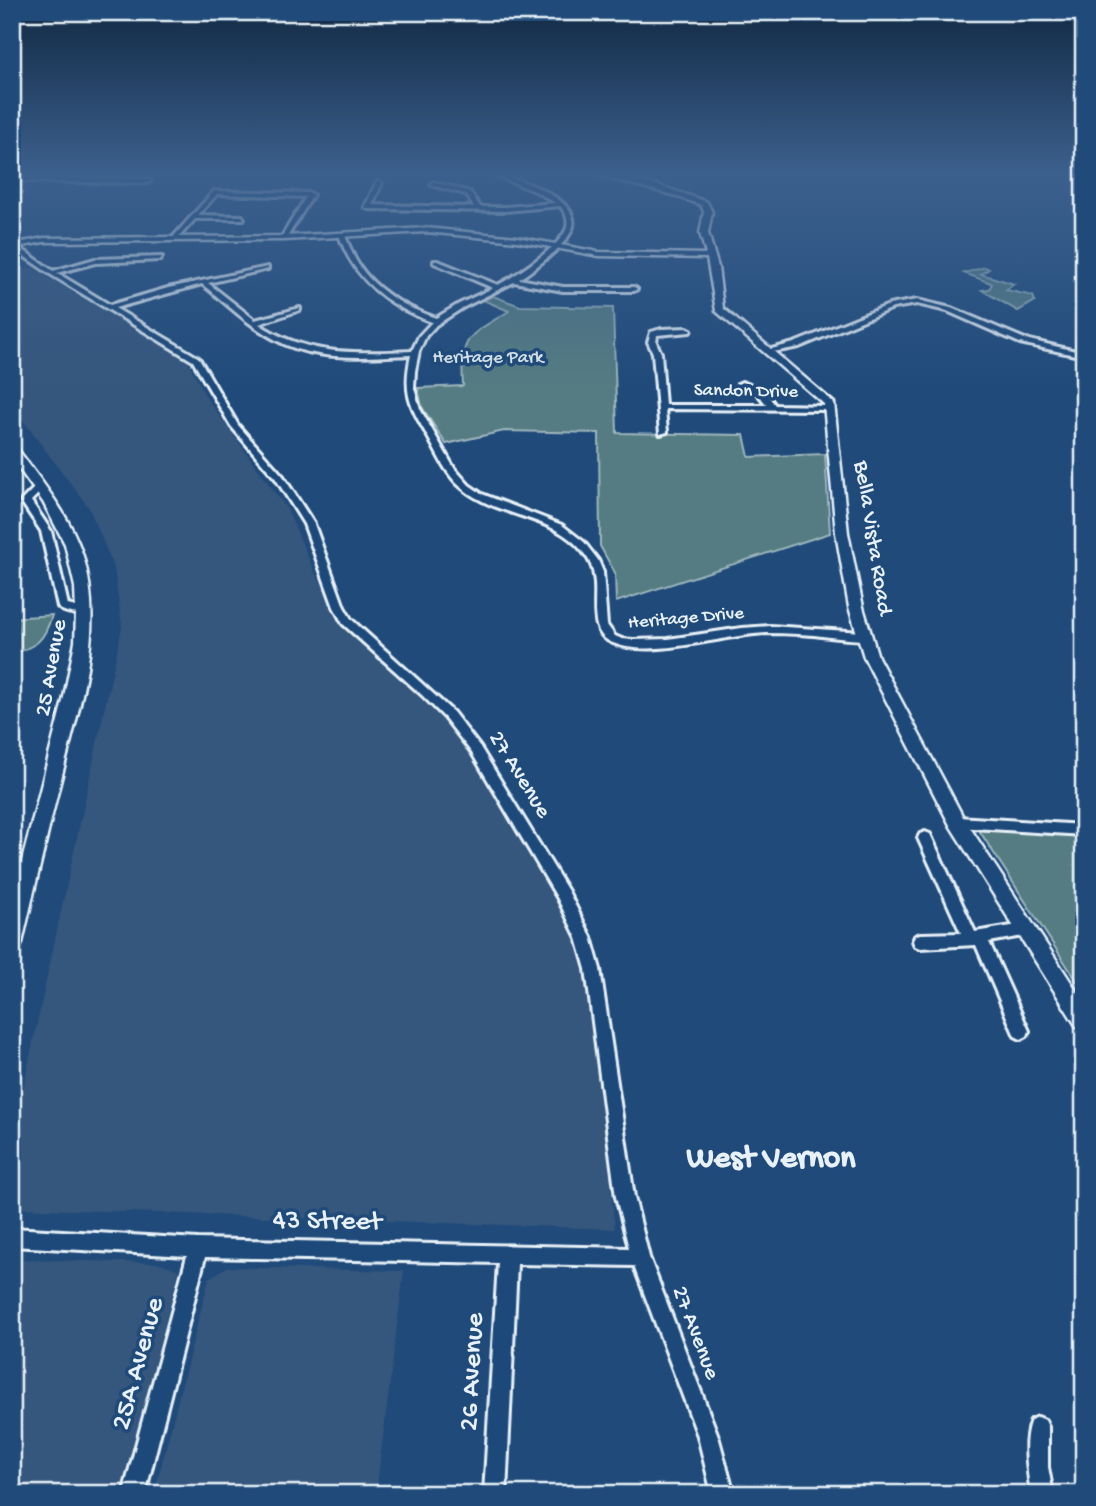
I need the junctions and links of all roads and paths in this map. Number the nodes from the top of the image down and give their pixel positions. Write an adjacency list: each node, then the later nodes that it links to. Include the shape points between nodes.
1 (13, 246): 10 (street, 27 Avenue)
2 (345, 246): 17 (street, via 359,275 398,304)
3 (556, 246): 11 (street, Heritage Drive)
4 (558, 246): 6 (street, via 621,255)
5 (708, 246): 6 (street)
6 (711, 256): 20 (street, via 719,309)
7 (160, 258): 10 (street, via 95,261)
8 (436, 262): 13 (street)
9 (266, 268): 12 (street)
10 (52, 273): 15 (street, 27 Avenue)
11 (513, 280): 13 (street, Heritage Drive); 14 (street, via 563,289)
12 (203, 282): 15 (street); 18 (street)
13 (498, 288): 17 (street, Heritage Drive)
14 (634, 289)
15 (110, 307): 44 (street, 27 Avenue, via 196,360 235,426 280,478 309,524 347,621 463,732 563,895 584,937 593,969 625,1197)
16 (298, 309): 18 (street)
17 (437, 321): 21 (street, Heritage Drive, via 421,335)
18 (257, 322): 21 (street, via 287,342 312,350)
19 (687, 330): 24 (street, via 654,334)
20 (768, 351): 22 (street, via 796,345 891,306 917,302 949,309 1023,341); 25 (street, via 823,395)
21 (413, 353): 31 (street, Heritage Drive, via 412,406 463,484 489,503 555,525 584,548 599,573 602,626 613,640 643,643 775,629)
22 (1084, 355)
23 (742, 384): 26 (street, via 761,393)
24 (661, 407): 26 (street, Sandon Drive); 27 (street)
25 (831, 408): 26 (street, Sandon Drive); 31 (street, Bella Vista Road, via 842,533)
26 (774, 409)
27 (663, 432)
28 (14, 455): 29 (main road, 25 Avenue)
29 (39, 488): 30 (street, 25 Avenue, via 26,501 46,531 63,607); 38 (main road, 25 Avenue, via 77,557 84,632 76,683)
30 (79, 611)
31 (863, 636): 32 (street, Bella Vista Road)
32 (957, 822): 33 (street); 35 (street, Bella Vista Road)
33 (1084, 830)
34 (925, 838): 36 (street)
35 (1024, 930): 36 (street); 39 (street, Bella Vista Road)
36 (976, 939): 37 (street); 40 (street)
37 (920, 941)
38 (12, 943)
39 (1084, 1020)
40 (1021, 1031)
41 (12, 1237): 42 (street, 43 Street)
42 (198, 1248): 43 (street, 43 Street); 46 (street, 25A Avenue)
43 (508, 1254): 44 (street, 43 Street); 47 (street, 26 Avenue)
44 (640, 1257): 48 (street, 27 Avenue, via 708,1436)
45 (1038, 1427): 49 (street)
46 (134, 1494)
47 (495, 1494)
48 (723, 1494)
49 (1042, 1494)

